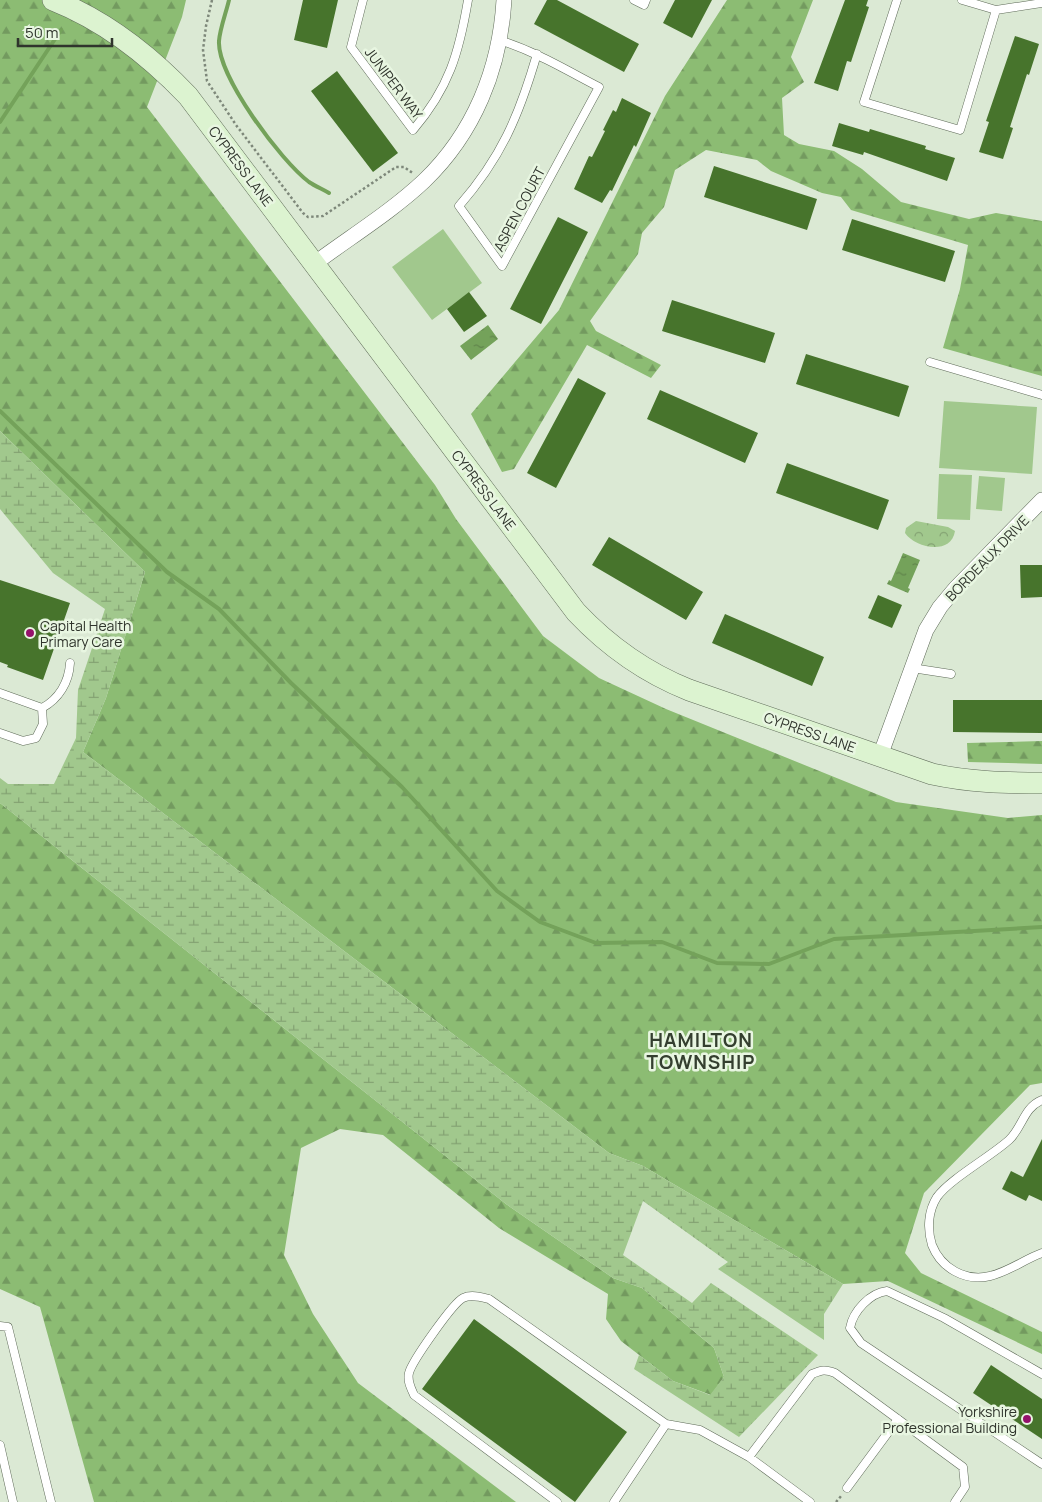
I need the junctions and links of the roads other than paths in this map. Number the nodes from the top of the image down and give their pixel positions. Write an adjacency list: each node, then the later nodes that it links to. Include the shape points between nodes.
1 (53, 0): 13 (street, CYPRESS LANE, via 124,38 171,78)
2 (363, 0): 3 (lane, JUNIPER WAY, via 352,47 414,130 433,106 457,58)
3 (468, 0)
4 (504, 0): 11 (street)
5 (634, 0): 6 (lane, via 644,5)
6 (646, 0)
7 (897, 0): 10 (lane, via 864,102 960,130)
8 (962, 0): 10 (lane)
9 (1042, 3): 10 (lane)
10 (996, 10)
11 (500, 40): 12 (lane, ASPEN COURT); 13 (street, via 475,113 443,160 423,182)
12 (537, 54): 12 (lane, ASPEN COURT, via 599,87 502,266 458,206 496,160 506,141)
13 (314, 264): 23 (street, CYPRESS LANE, via 576,612 601,637 637,665 664,680)
14 (930, 362): 15 (lane)
15 (1042, 395)
16 (1042, 500): 18 (street, BORDEAUX DRIVE, via 940,607 926,630)
17 (70, 663): 21 (lane, via 70,672 54,702)
18 (912, 668): 19 (lane); 23 (street, BORDEAUX DRIVE)
19 (951, 674)
20 (0, 692): 21 (lane)
21 (42, 708): 22 (lane, via 43,724 36,738 23,741)
22 (0, 733)
23 (880, 756): 24 (street, CYPRESS LANE, via 961,780 992,784)
24 (1042, 782)
25 (1042, 1100): 26 (lane, via 1027,1110 1008,1140 944,1190 933,1205 929,1222 930,1240 946,1267 973,1278 991,1276)
26 (1042, 1253)
27 (0, 1326): 36 (lane, via 8,1327)
28 (1042, 1374): 33 (lane, via 944,1318 887,1291 869,1296 851,1322 850,1328 861,1342)
29 (898, 1419): 32 (lane, via 835,1373 822,1369 812,1374); 34 (lane); 40 (lane, via 963,1467 965,1487)
30 (666, 1424): 32 (lane, via 700,1430); 37 (lane, via 489,1299 464,1298 454,1306 414,1362 409,1373 414,1395); 38 (lane)
31 (0, 1445): 35 (lane)
32 (749, 1457): 39 (lane)
33 (1042, 1464)
34 (847, 1488)
35 (13, 1502)
36 (51, 1502)
37 (557, 1502)
38 (614, 1502)
39 (810, 1502)
40 (955, 1502)

